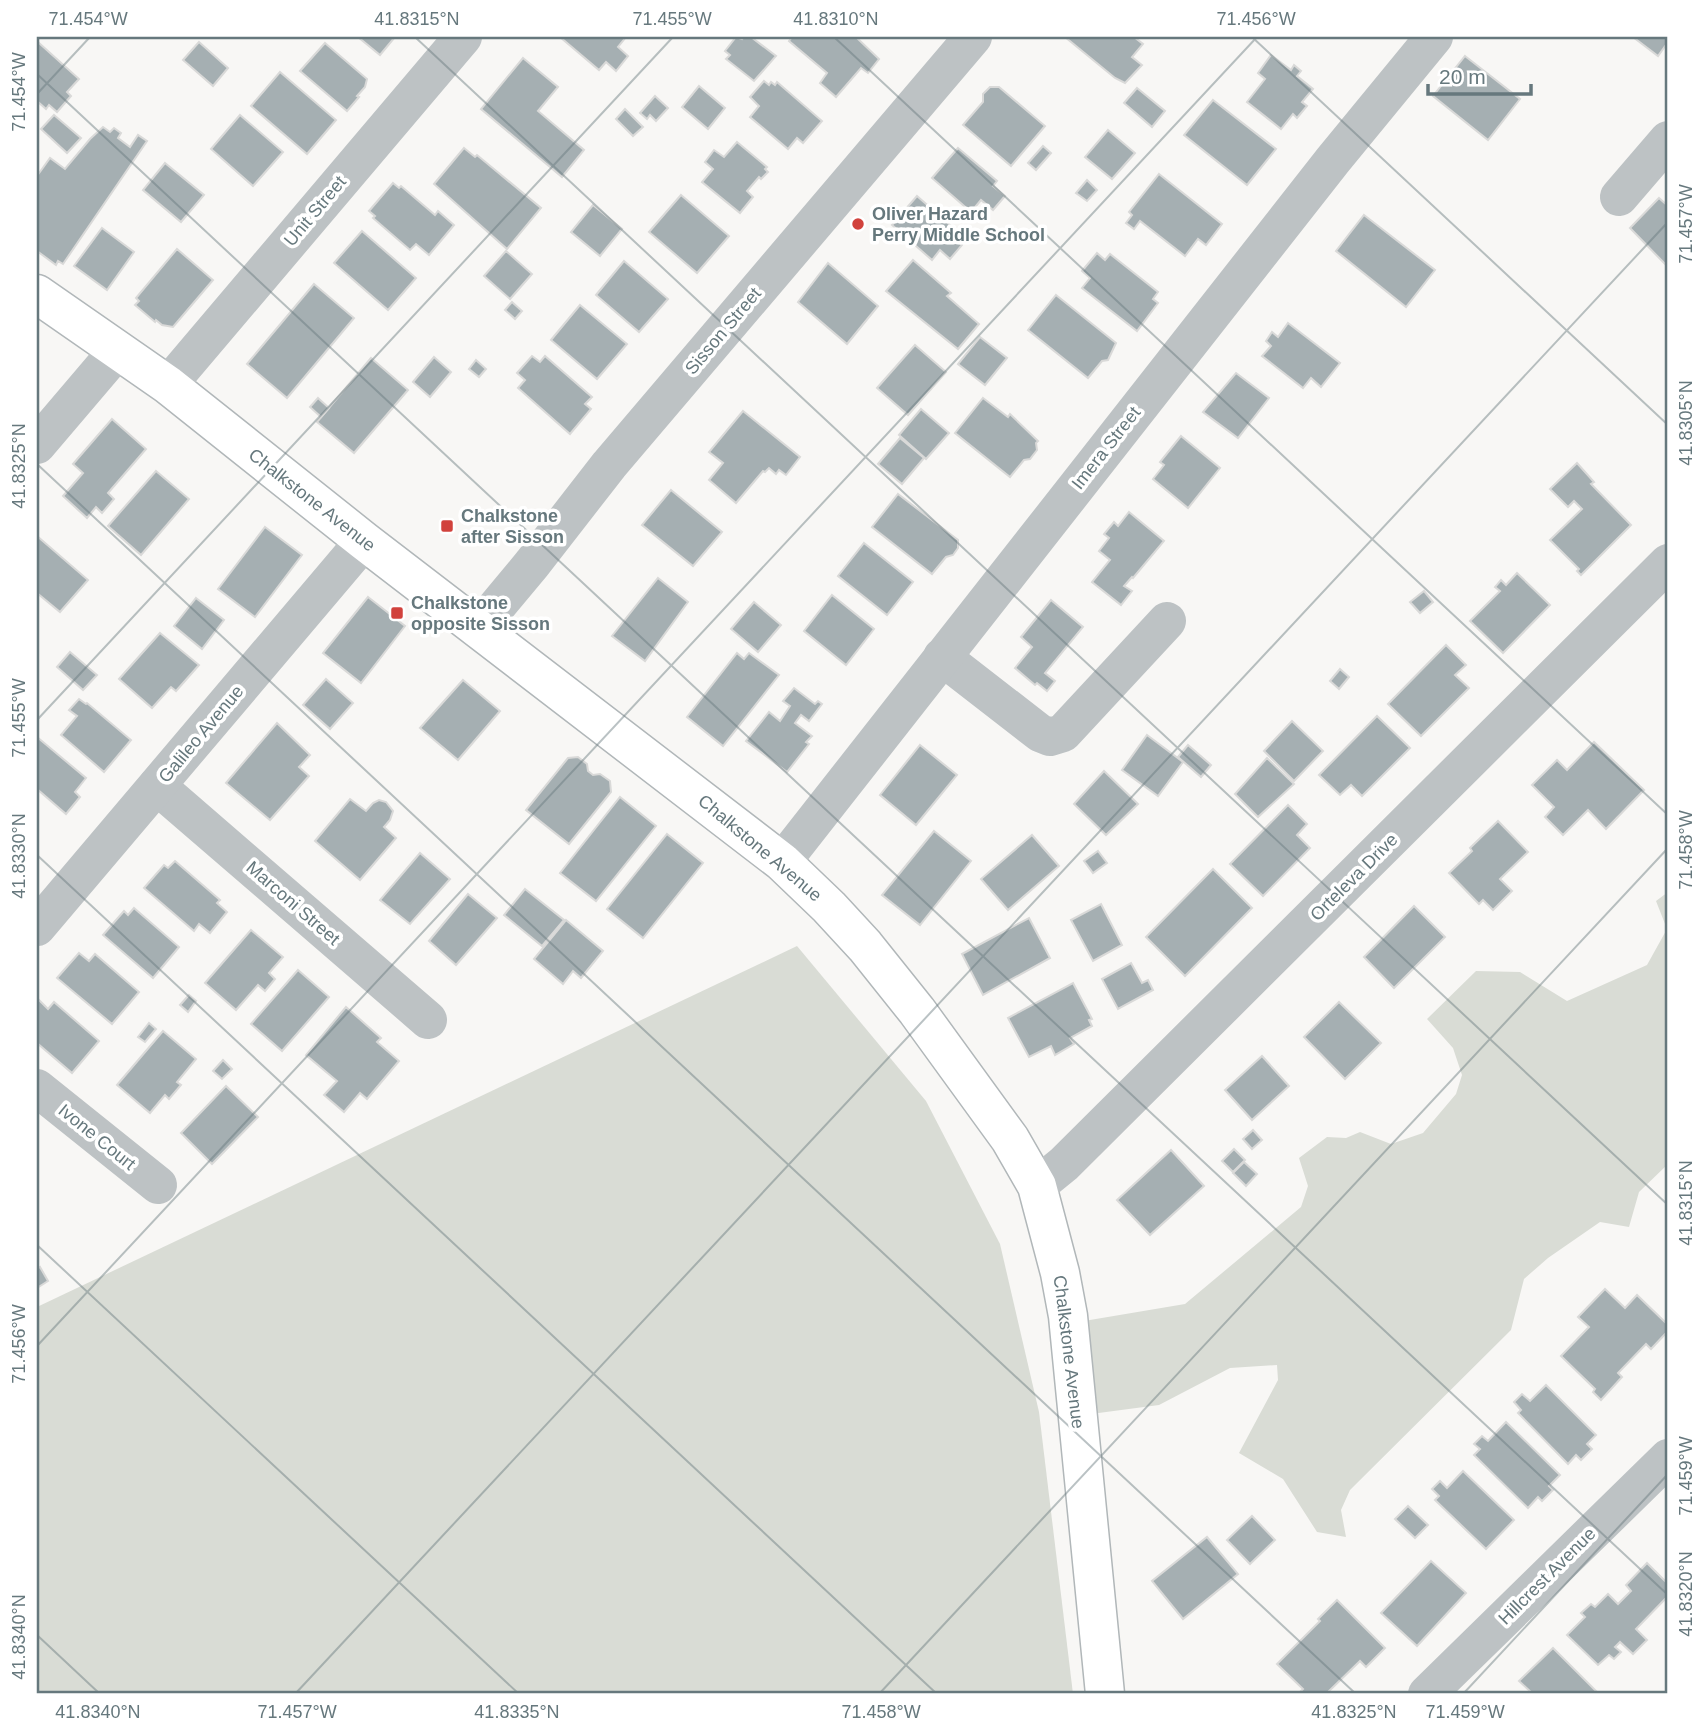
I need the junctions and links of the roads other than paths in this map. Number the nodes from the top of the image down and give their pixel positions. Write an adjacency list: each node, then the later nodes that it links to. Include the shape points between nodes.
1 (463, 37): 8 (street, Unit Street)
2 (973, 37): 13 (street, Sisson Street, via 609,465)
3 (1434, 37): 14 (street, Imera Street)
4 (1668, 140): 5 (street)
5 (1619, 197)
6 (37, 294): 7 (main road, Chalkstone Avenue)
7 (117, 351): 8 (main road, Chalkstone Avenue); 9 (street)
8 (168, 385): 10 (main road, Chalkstone Avenue)
9 (37, 445)
10 (364, 541): 13 (main road, Chalkstone Avenue); 15 (street, Galileo Avenue)
11 (1668, 563): 21 (street, Orteleva Drive, via 1074,1155)
12 (1167, 621): 14 (street, via 1063,733 1051,737)
13 (478, 629): 16 (main road, Chalkstone Avenue)
14 (942, 657): 16 (street, Imera Street)
15 (158, 786): 17 (street, Galileo Avenue); 18 (street, Marconi Street)
16 (782, 862): 21 (main road, Chalkstone Avenue, via 829,906 917,1011 1010,1139)
17 (37, 927)
18 (428, 1020)
19 (37, 1088): 20 (street, Ivone Court)
20 (158, 1185)
21 (1037, 1186): 23 (main road, Chalkstone Avenue, via 1068,1316)
22 (1668, 1458): 24 (street, Hillcrest Avenue)
23 (1105, 1694)
24 (1427, 1694)

